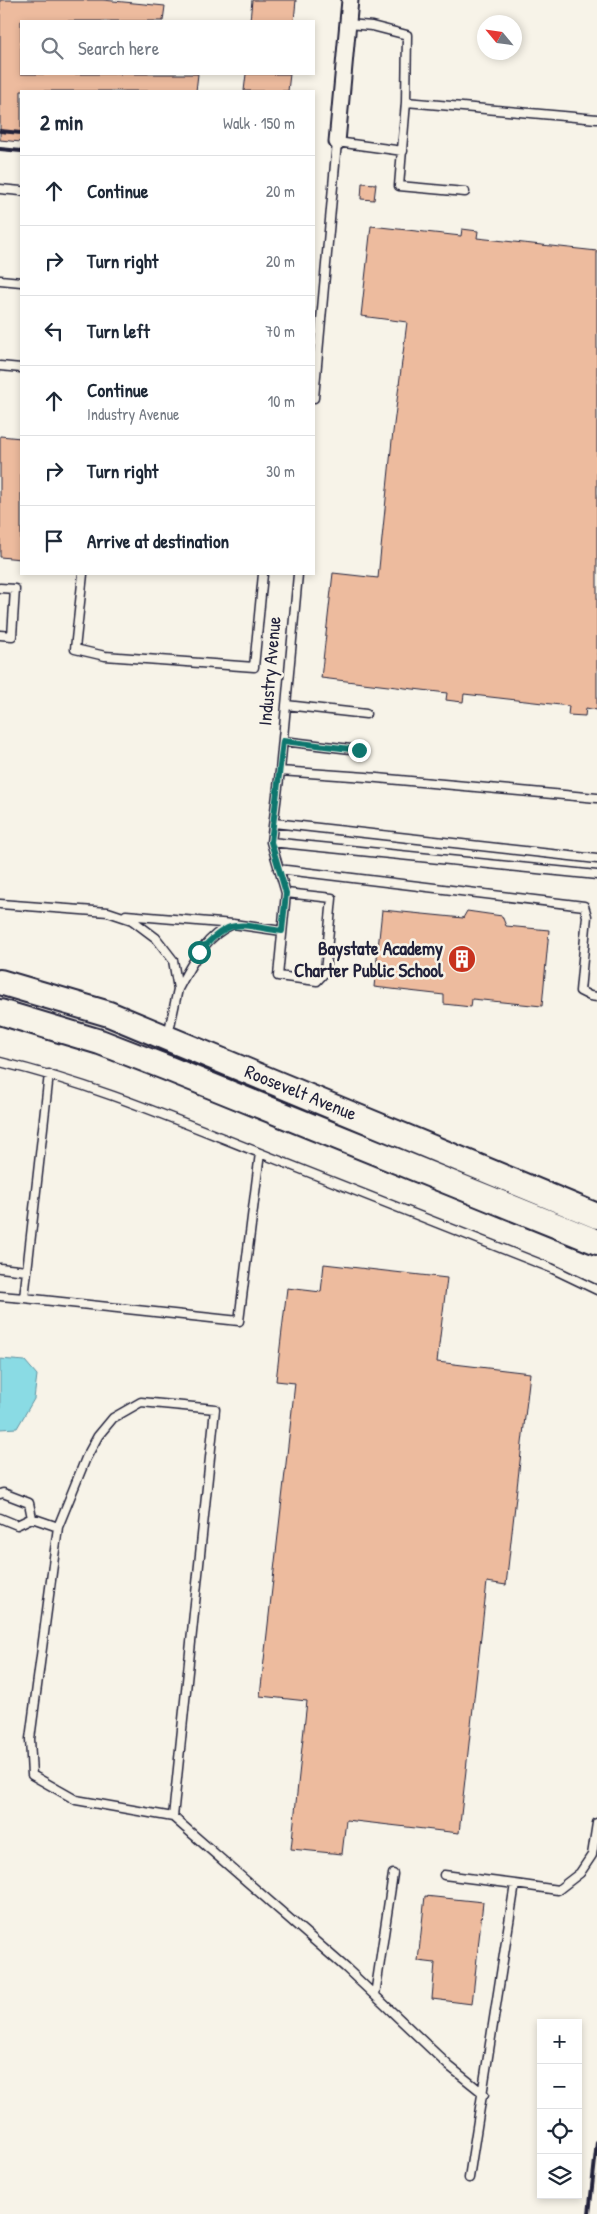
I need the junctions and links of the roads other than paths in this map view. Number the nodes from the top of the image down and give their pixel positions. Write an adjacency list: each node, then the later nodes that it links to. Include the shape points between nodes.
1 (350, 0): 2 (street)
2 (348, 24): 3 (lane, via 407,35); 5 (street)
3 (406, 102): 4 (lane); 6 (lane)
4 (597, 119)
5 (337, 142): 6 (lane); 14 (lane)
6 (402, 151): 9 (lane, via 399,186)
7 (0, 189): 8 (lane)
8 (20, 191)
9 (465, 192)
10 (0, 280): 11 (lane)
11 (20, 282)
12 (0, 366): 13 (lane)
13 (20, 368)
14 (315, 387)
15 (83, 575): 16 (lane, via 74,649 105,656 254,667)
16 (262, 575)
17 (298, 575): 20 (lane, Industry Avenue)
18 (0, 588): 19 (lane, via 15,589 12,636)
19 (0, 635)
20 (286, 705): 21 (lane); 22 (lane, Industry Avenue)
21 (366, 714)
22 (283, 741): 23 (lane); 24 (lane, Industry Avenue)
23 (359, 750)
24 (280, 771): 25 (lane); 26 (lane, Industry Avenue)
25 (597, 798)
26 (274, 823): 27 (lane, Industry Avenue); 28 (lane)
27 (271, 842): 29 (lane); 30 (lane)
28 (597, 860)
29 (278, 869): 31 (lane); 38 (lane, via 584,906 587,916 580,991)
30 (597, 875)
31 (286, 893): 35 (lane); 35 (lane, via 332,898 325,972 318,981 278,976)
32 (0, 904): 33 (lane)
33 (114, 914): 34 (lane); 37 (lane, via 132,920 156,938 173,960)
34 (233, 924): 35 (lane); 37 (lane, via 199,952)
35 (282, 931)
36 (0, 982): 40 (main road, Roosevelt Avenue, via 109,1014)
37 (178, 989): 40 (lane)
38 (597, 997)
39 (0, 1012): 45 (main road, Roosevelt Avenue, via 100,1042)
40 (167, 1037): 44 (main road, Roosevelt Avenue)
41 (0, 1062): 42 (lane)
42 (50, 1074): 43 (lane); 47 (lane)
43 (260, 1153): 48 (lane, via 551,1268); 50 (lane, via 239,1321)
44 (597, 1216)
45 (597, 1242)
46 (0, 1268): 47 (lane)
47 (28, 1271): 50 (lane)
48 (597, 1290)
49 (0, 1296): 50 (lane)
50 (24, 1298)
51 (0, 1494): 53 (lane, via 29,1503)
52 (0, 1518): 53 (lane, via 17,1525)
53 (32, 1518): 54 (lane)
54 (58, 1527): 55 (lane, via 30,1739 32,1775 76,1800); 55 (lane, via 86,1458 113,1418 141,1402 215,1409)
55 (173, 1817): 60 (lane)
56 (597, 1823): 59 (lane, via 592,1855 580,1873 558,1890)
57 (393, 1874): 60 (lane)
58 (444, 1875): 59 (lane)
59 (515, 1884): 61 (lane)
60 (375, 1995): 61 (lane, via 448,2066)
61 (484, 2094): 62 (lane)
62 (470, 2178)

